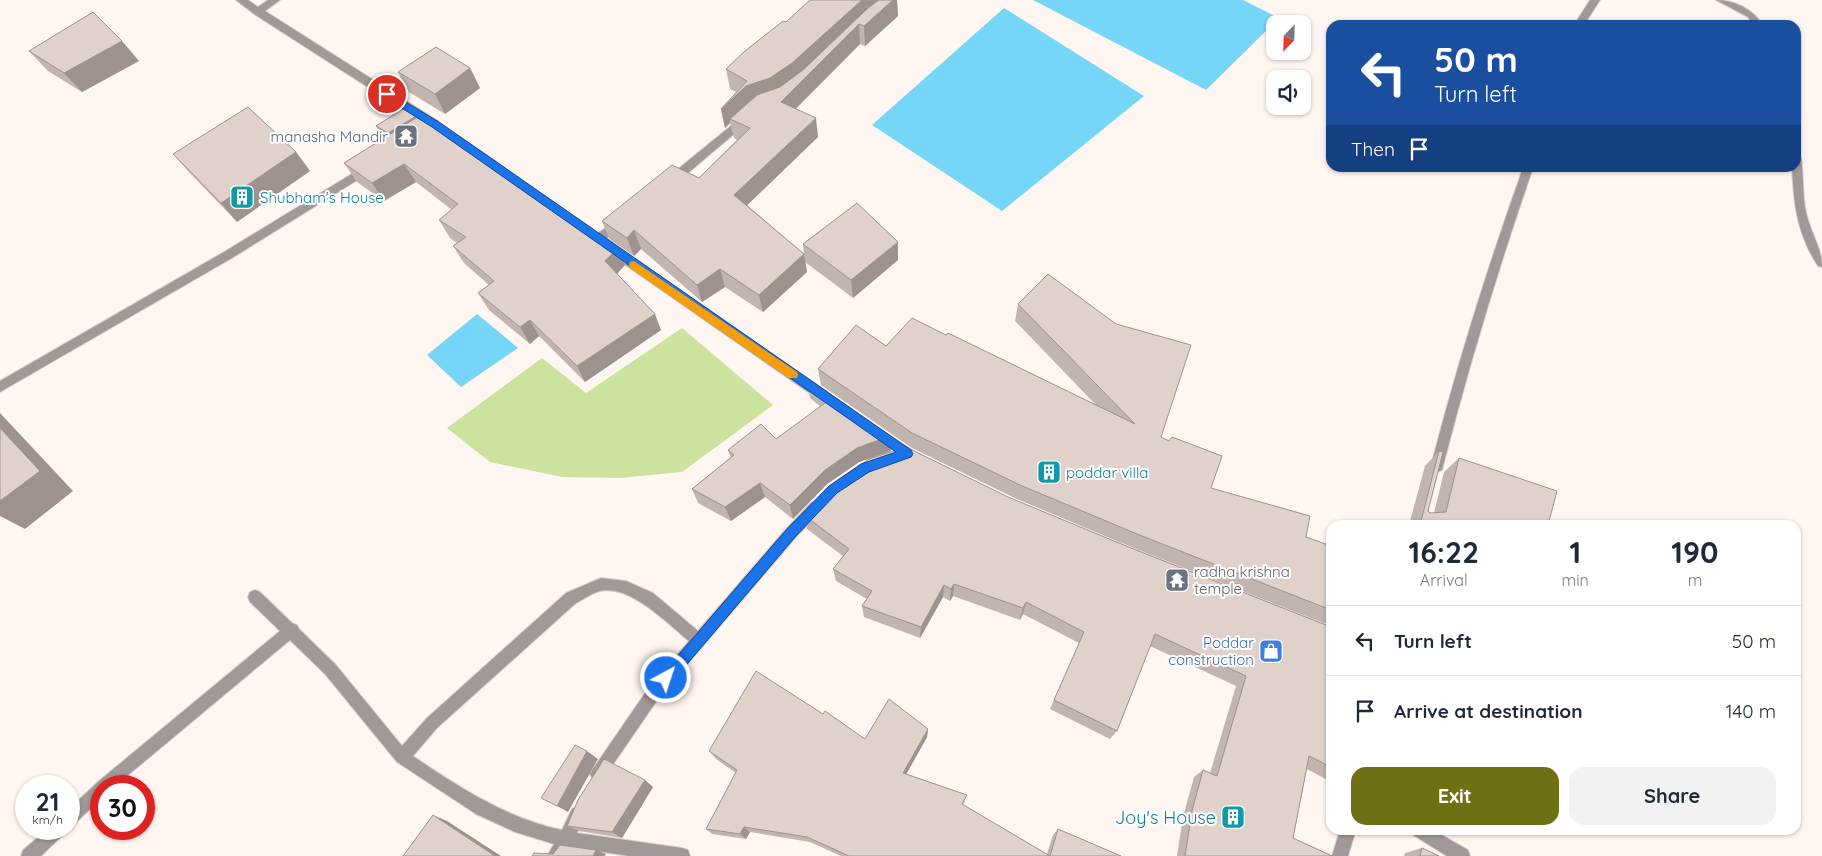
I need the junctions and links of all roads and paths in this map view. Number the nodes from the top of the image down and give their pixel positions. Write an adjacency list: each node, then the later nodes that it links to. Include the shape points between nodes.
1 (241, 0): 5 (street)
2 (275, 0): 5 (street)
3 (1595, 0): 6 (street)
4 (1720, 0): 7 (street, via 1751,15)
5 (258, 12): 12 (street)
6 (1582, 20)
7 (1754, 20)
8 (750, 114): 13 (street)
9 (377, 162): 18 (street, via 228,255)
10 (1527, 172): 24 (street, via 1461,376)
11 (1797, 172): 17 (street, via 1802,223)
12 (507, 176)
13 (664, 186)
14 (531, 192): 16 (street)
15 (628, 216): 16 (street)
16 (598, 240): 19 (street)
17 (1822, 263)
18 (0, 388)
19 (835, 404)
20 (867, 426): 21 (street)
21 (907, 454): 22 (street); 23 (street)
22 (890, 460)
23 (924, 462)
24 (1434, 478)
25 (826, 497): 28 (street)
26 (255, 597): 27 (street)
27 (292, 630): 29 (street, via 330,669); 30 (street)
28 (698, 640): 29 (street, via 648,598 626,586 601,584 571,598 432,723); 31 (street, via 655,691)
29 (402, 758): 37 (street, via 499,818)
30 (117, 775)
31 (592, 785)
32 (90, 799): 34 (street)
33 (582, 801): 37 (street)
34 (80, 809)
35 (1346, 835): 42 (street)
36 (1426, 835): 43 (street)
37 (566, 839): 40 (street); 41 (street)
38 (46, 840): 39 (street)
39 (29, 856)
40 (556, 856)
41 (682, 856)
42 (1340, 856)
43 (1462, 856)

